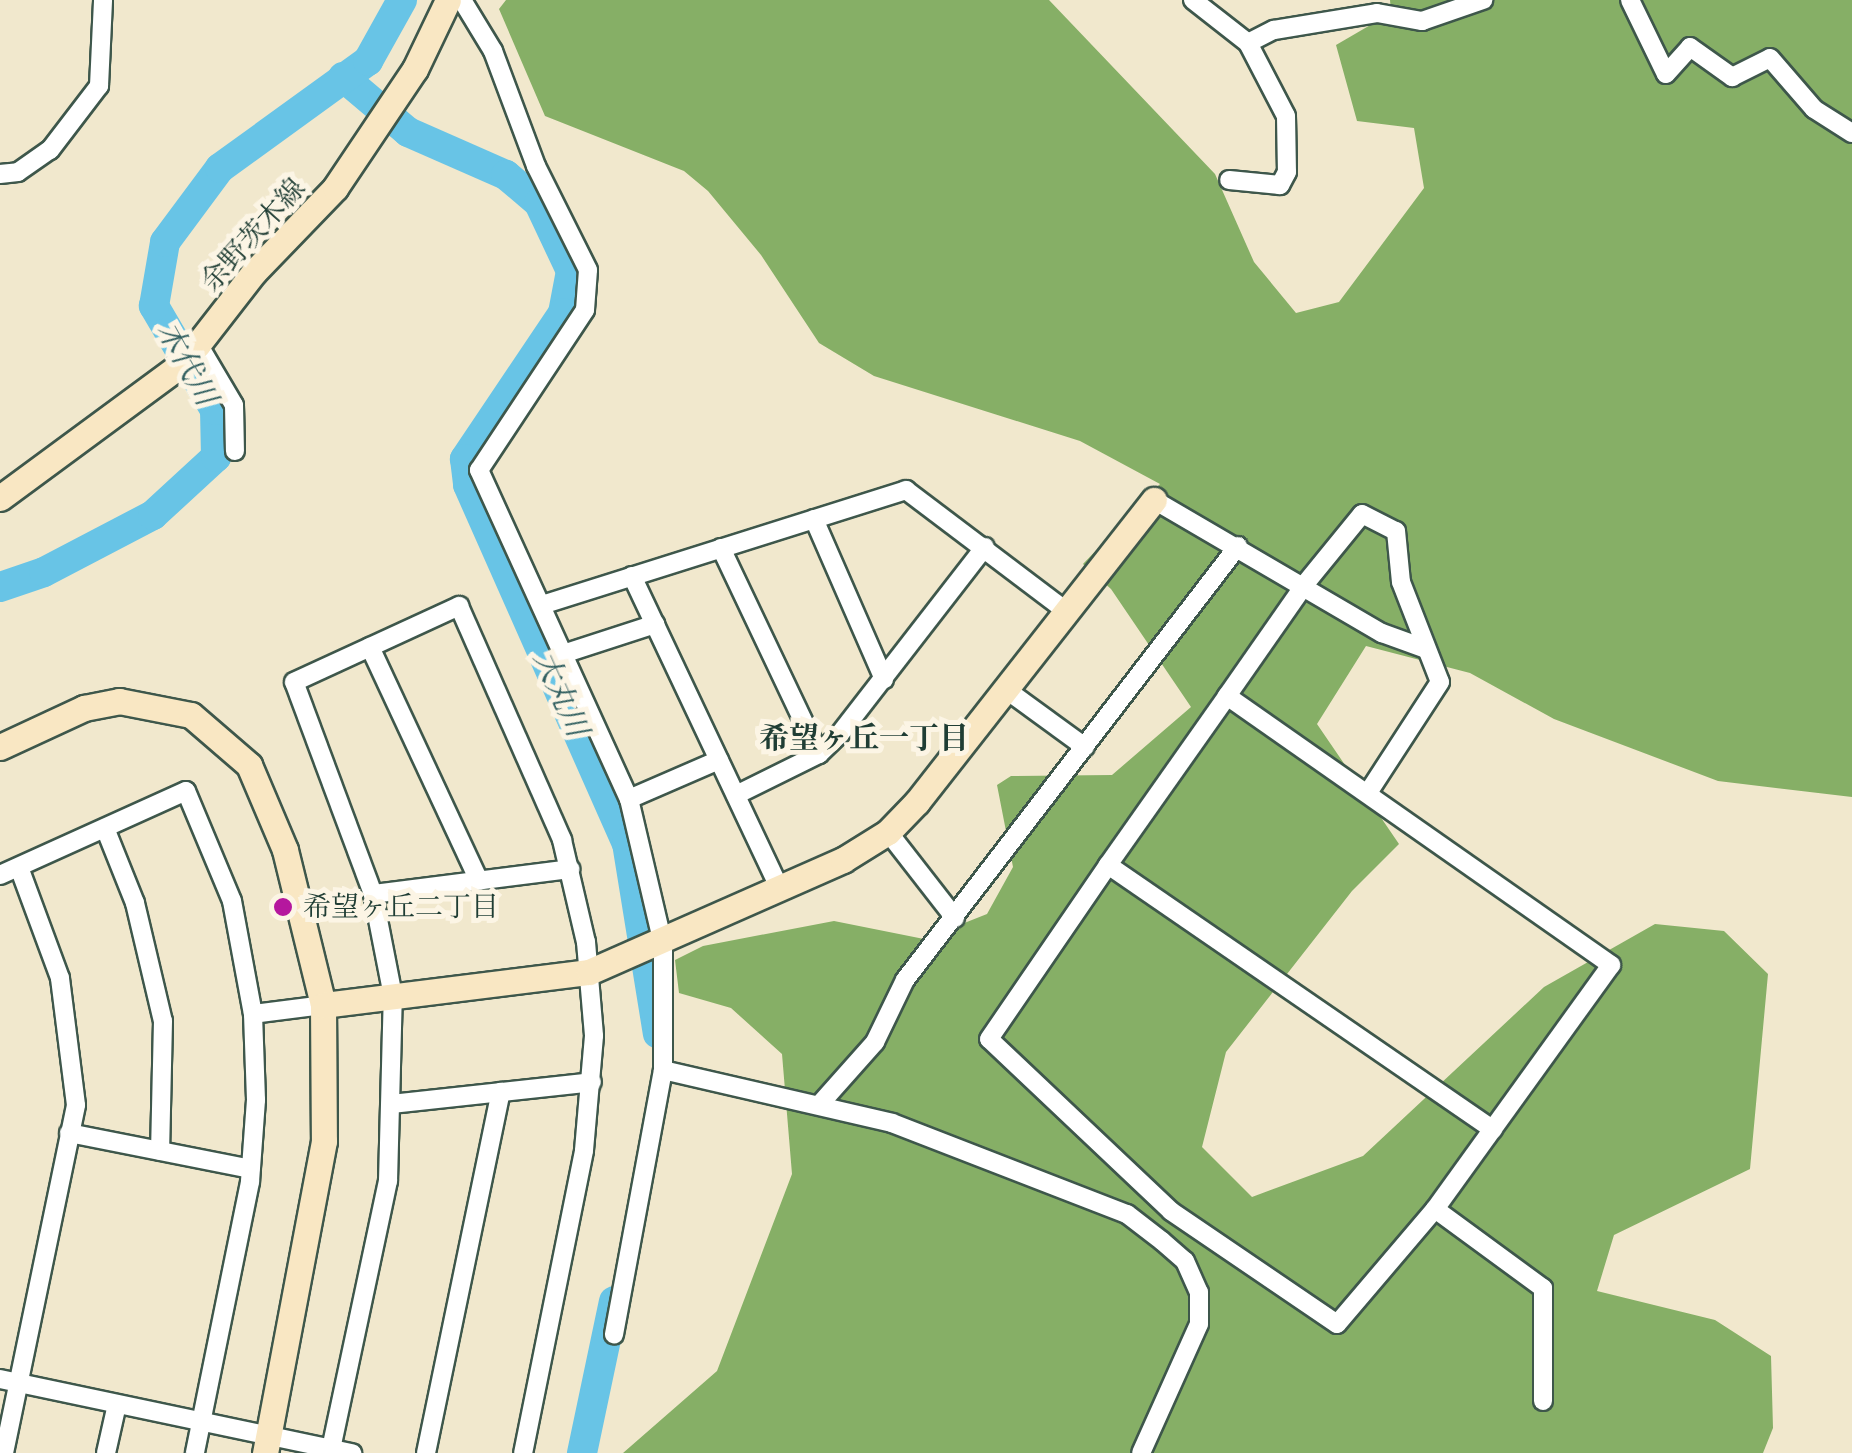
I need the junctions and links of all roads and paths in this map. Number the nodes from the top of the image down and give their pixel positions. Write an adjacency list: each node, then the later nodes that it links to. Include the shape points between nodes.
1 (104, 0): 9 (street, via 99,86 50,150 18,172)
2 (448, 0): 11 (street, 余野茨木線, via 335,188 254,272)
3 (462, 0): 21 (street, via 493,51 536,166 588,270 585,310 478,470)
4 (1193, 0): 7 (street)
5 (1483, 0): 7 (street, via 1422,21 1376,13 1274,30)
6 (1630, 0): 8 (street, via 1666,74 1690,47 1732,77 1770,58 1814,109)
7 (1248, 43): 10 (street, via 1286,116 1287,172 1280,184 1268,186)
8 (1852, 133)
9 (0, 174)
10 (1229, 180)
11 (188, 355): 12 (street, via 234,405); 13 (street, 余野茨木線)
12 (235, 451)
13 (0, 498)
14 (1154, 500): 16 (street); 22 (street)
15 (814, 519): 17 (street, via 906,490); 18 (street); 27 (street)
16 (1238, 546): 20 (street); 31 (street)
17 (984, 547): 22 (street); 27 (street)
18 (722, 548): 19 (street); 32 (street)
19 (632, 576): 21 (street); 23 (street)
20 (1306, 584): 25 (street, via 1382,633); 25 (street, via 1362,514 1396,531 1401,582); 29 (street)
21 (545, 604): 26 (street)
22 (1066, 611): 28 (street)
23 (654, 624): 26 (street); 33 (street)
24 (370, 647): 41 (street, via 459,606); 43 (street); 45 (street, via 294,682)
25 (1426, 650): 34 (street, via 1440,682)
26 (566, 653): 36 (street)
27 (884, 679): 32 (street)
28 (1004, 688): 31 (street); 38 (street)
29 (1226, 696): 34 (street); 39 (street)
30 (0, 747): 50 (street, via 84,708 119,700 191,715 227,740 249,765 285,850)
31 (1085, 748): 46 (street)
32 (819, 754): 35 (street)
33 (719, 760): 35 (street); 36 (street)
34 (1368, 793): 57 (street, via 1611,965)
35 (736, 795): 44 (street)
36 (629, 799): 47 (street)
37 (105, 828): 40 (street); 51 (street, via 186,792 232,901); 59 (street, via 136,903 163,1021)
38 (888, 832): 44 (street); 46 (street)
39 (1108, 865): 57 (street); 61 (street, via 989,1039 1171,1210 1337,1324)
40 (19, 867): 42 (street); 58 (street, via 60,978 76,1106)
41 (570, 869): 43 (street); 48 (street)
42 (0, 876)
43 (478, 881): 45 (street)
44 (780, 889): 47 (street)
45 (373, 894): 49 (street)
46 (954, 918): 56 (street, via 905,980 875,1042)
47 (653, 948): 48 (street); 52 (street)
48 (588, 972): 49 (street); 53 (street)
49 (392, 996): 50 (street); 55 (street)
50 (324, 1005): 51 (street); 68 (street, via 318,1195)
51 (253, 1014): 60 (street)
52 (663, 1070): 56 (street); 62 (street)
53 (592, 1082): 54 (street); 75 (street)
54 (501, 1092): 55 (street); 74 (street)
55 (392, 1104): 69 (street, via 388,1181)
56 (820, 1104): 76 (street, via 954,1145 1127,1214 1185,1261 1200,1292 1199,1324)
57 (1492, 1130): 61 (street)
58 (70, 1133): 59 (street); 64 (street)
59 (160, 1150): 60 (street)
60 (250, 1169): 67 (street)
61 (1435, 1209): 65 (street, via 1544,1288)
62 (614, 1335)
63 (0, 1379): 64 (street)
64 (20, 1384): 66 (street); 70 (street)
65 (1543, 1401)
66 (116, 1404): 67 (street); 71 (street)
67 (202, 1422): 68 (street); 72 (street)
68 (266, 1444): 69 (street)
69 (331, 1449): 73 (street)
70 (4, 1453)
71 (106, 1453)
72 (196, 1453)
73 (352, 1453)
74 (426, 1453)
75 (523, 1453)
76 (1141, 1453)

